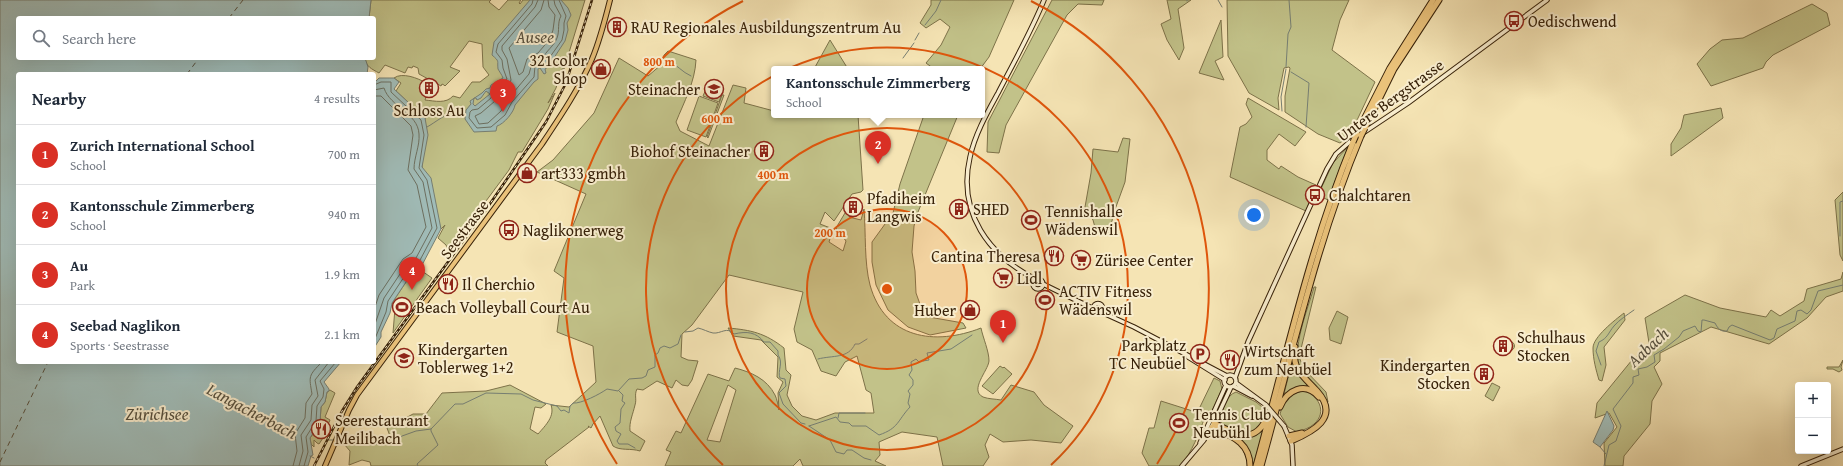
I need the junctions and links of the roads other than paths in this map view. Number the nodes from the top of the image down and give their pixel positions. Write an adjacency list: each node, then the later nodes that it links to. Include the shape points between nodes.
1 (610, 0): 25 (main road, Seestrasse, via 592,58 574,94 542,144 357,395)
2 (1044, 0): 6 (main road)
3 (1433, 0): 8 (highway, via 1390,68)
4 (1439, 0): 8 (highway, bridge, via 1402,55)
5 (1547, 0): 15 (main road, Untere Bergstrasse, via 1408,103 1350,141 1336,154 1240,363)
6 (985, 117)
7 (985, 118): 9 (main road, via 970,156 967,175 970,206 982,233 999,255)
8 (1359, 135): 13 (highway, via 1329,220); 17 (highway, bridge, via 1353,142 1334,191)
9 (1035, 281): 10 (main road, via 1041,280); 10 (main road, via 1036,289)
10 (1043, 285): 11 (main road)
11 (1094, 307): 12 (main road, via 1096,313); 12 (main road, via 1100,304)
12 (1102, 311): 14 (main road)
13 (1297, 331): 20 (highway); 22 (highway, via 1294,353 1296,366 1322,397 1325,412 1318,427)
14 (1187, 356): 15 (main road); 16 (main road)
15 (1231, 376): 16 (main road); 19 (main road)
16 (1225, 380): 18 (main road)
17 (1279, 380): 21 (highway, via 1266,420 1256,432 1238,435); 28 (highway)
18 (1226, 385): 19 (main road); 21 (main road)
19 (1233, 385): 21 (main road); 22 (main road, bridge, via 1261,401 1275,413)
20 (1274, 420): 22 (highway, via 1282,401 1291,392 1305,389 1317,396 1322,408 1320,420 1309,430); 29 (highway)
21 (1212, 425): 26 (main road); 27 (highway, via 1241,443 1248,454)
22 (1290, 438): 24 (main road)
23 (1843, 449): 30 (main road)
24 (1292, 465)
25 (325, 466)
26 (1182, 466)
27 (1250, 466)
28 (1256, 466)
29 (1261, 466)
30 (1801, 466)

